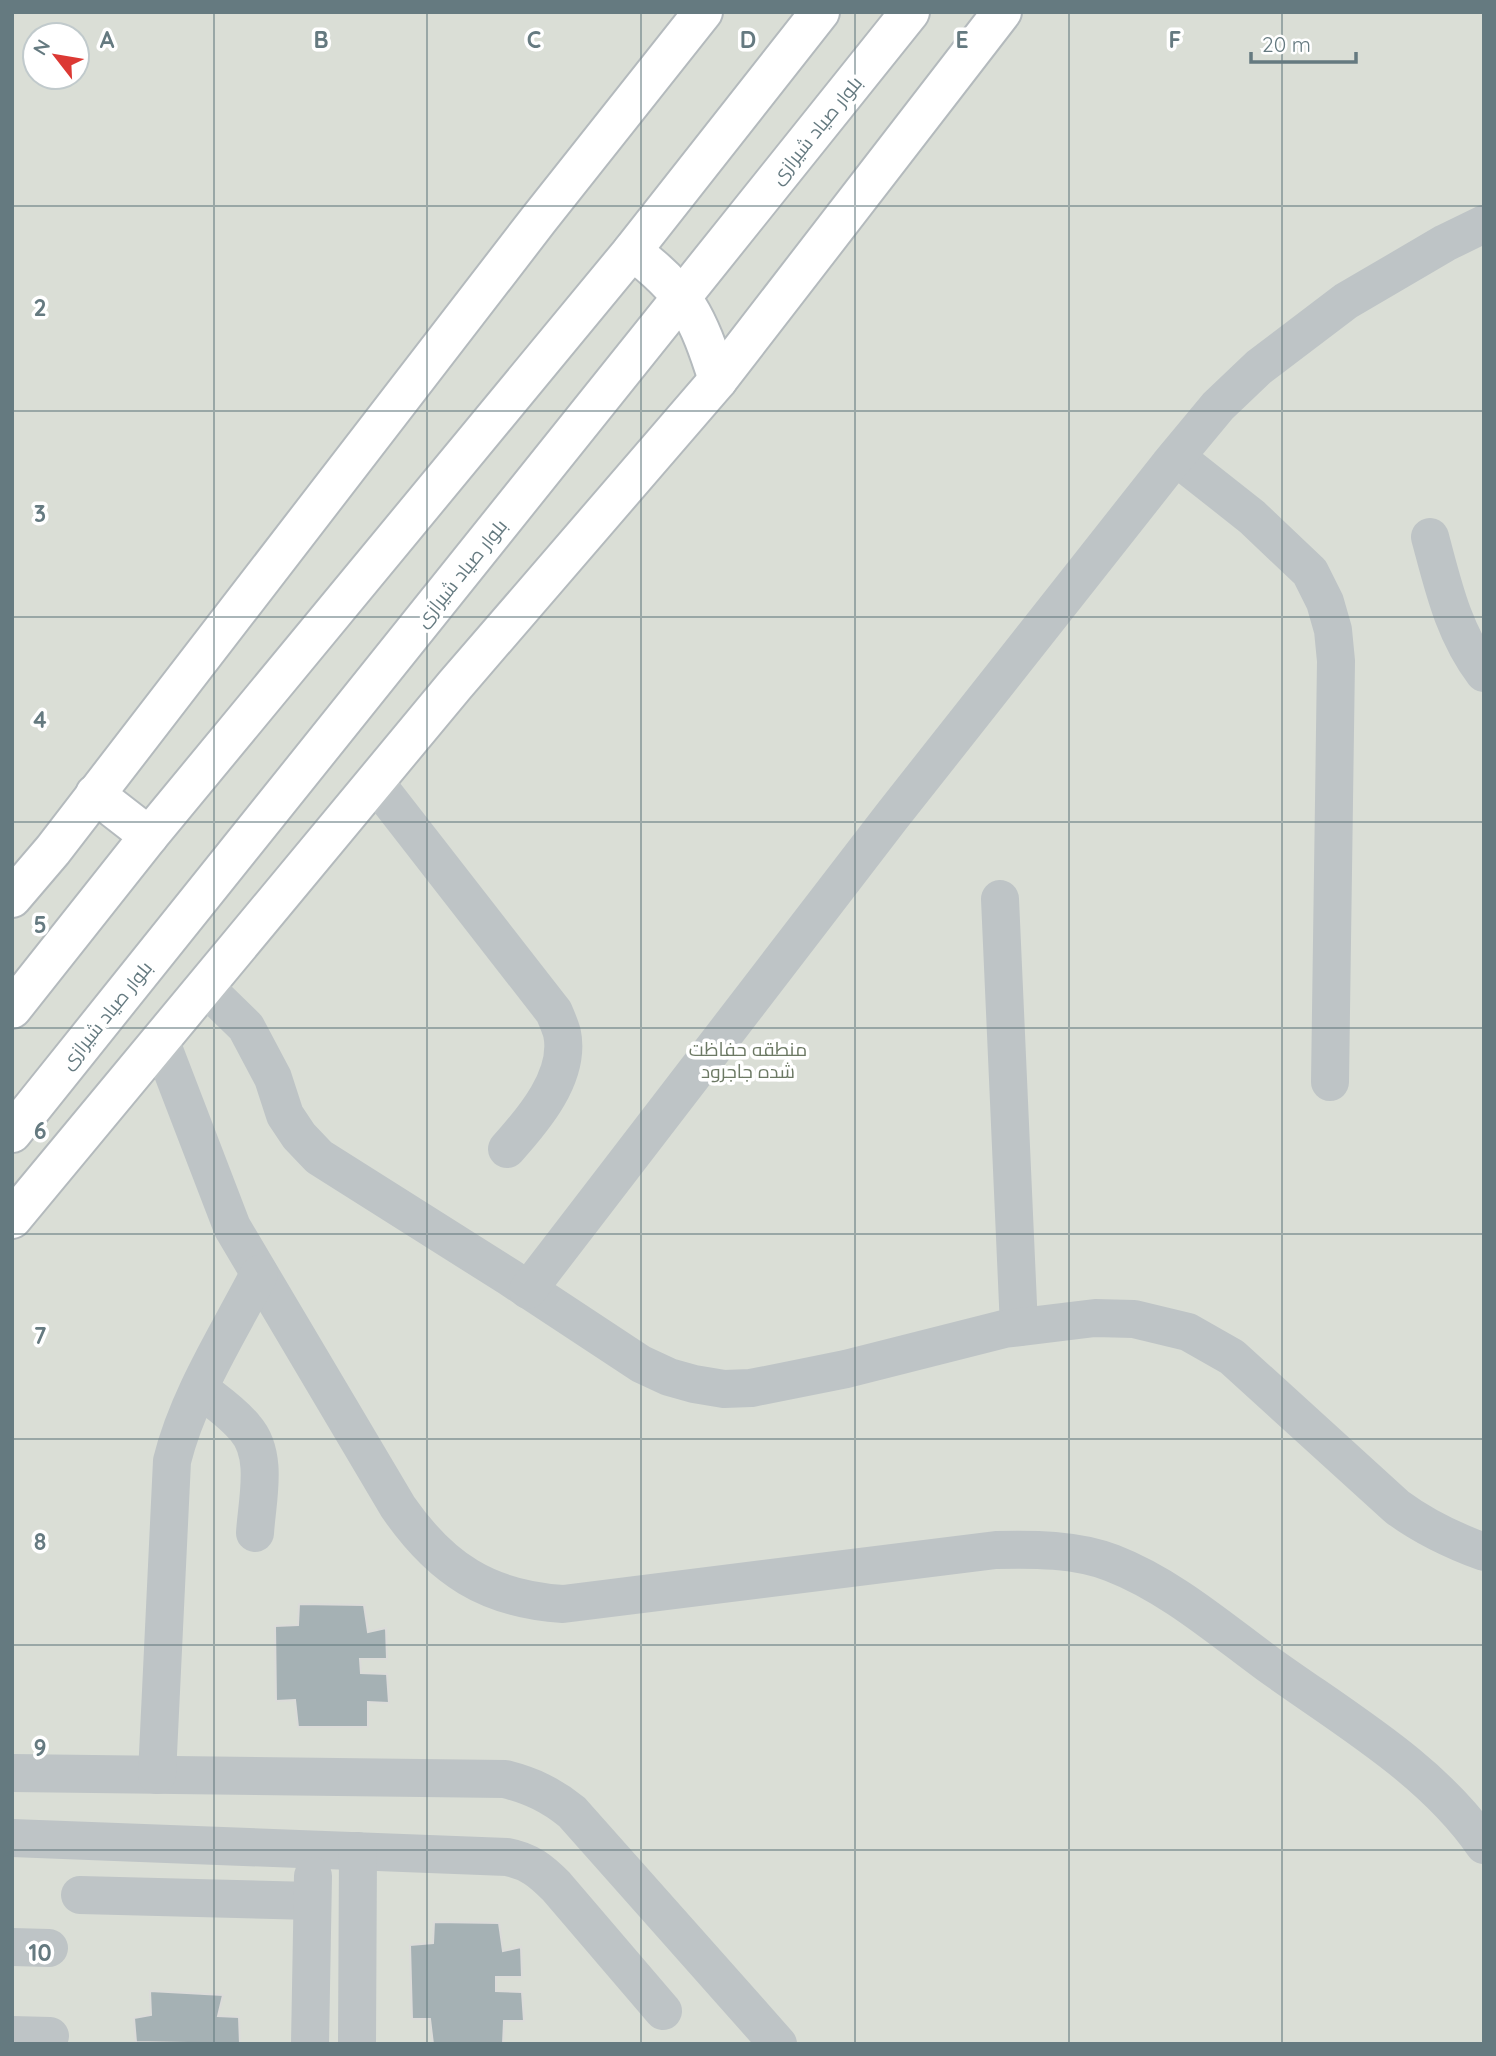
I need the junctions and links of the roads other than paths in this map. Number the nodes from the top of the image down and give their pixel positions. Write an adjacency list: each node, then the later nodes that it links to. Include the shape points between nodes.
1 (703, 12): 13 (main road)
2 (820, 12): 6 (main road)
3 (910, 12): 7 (main road, بلوار صیاد شیرازی)
4 (1002, 12): 8 (main road)
5 (1484, 224): 9 (street, via 1346,302 1259,367)
6 (632, 251): 7 (main road, via 660,272); 14 (main road)
7 (683, 298): 8 (main road, via 704,337); 21 (main road, بلوار صیاد شیرازی)
8 (718, 380): 12 (main road)
9 (1175, 457): 20 (street, via 1252,517 1310,572 1333,630); 25 (street)
10 (1430, 537): 11 (street, via 1453,621)
11 (1484, 673)
12 (375, 782): 17 (main road); 22 (street, via 554,1012 562,1035 561,1064 533,1120)
13 (95, 794): 14 (main road); 15 (main road)
14 (149, 836): 18 (main road)
15 (12, 898)
16 (1000, 899): 26 (street)
17 (205, 987): 19 (main road); 25 (street, via 246,1027 273,1078 285,1115 319,1157)
18 (12, 1009)
19 (161, 1042): 23 (main road); 24 (street, via 227,1216)
20 (1329, 1082)
21 (12, 1133)
22 (507, 1149)
23 (12, 1219)
24 (259, 1275): 27 (street); 33 (street, via 417,1535 458,1572 481,1585 507,1596 563,1604 996,1550 1083,1555 1110,1562 1162,1589 1396,1756 1452,1803)
25 (528, 1290): 26 (street, via 641,1364 669,1377 724,1389 783,1383)
26 (1019, 1327): 29 (street, via 1095,1318 1134,1319 1188,1332 1232,1357 1397,1507 1433,1532)
27 (200, 1389): 28 (street, via 254,1440 259,1456); 31 (street, via 172,1461)
28 (255, 1533)
29 (1484, 1552)
30 (12, 1773): 31 (street)
31 (157, 1774): 43 (street, via 505,1779 530,1785 572,1812)
32 (12, 1838): 34 (street)
33 (1484, 1845)
34 (314, 1849): 35 (street); 37 (street)
35 (358, 1851): 38 (street, via 526,1861 556,1886); 42 (street)
36 (80, 1895): 37 (street)
37 (312, 1901): 41 (street)
38 (663, 2011)
39 (12, 2035): 40 (street)
40 (50, 2036)
41 (310, 2044)
42 (358, 2044)
43 (778, 2044)

